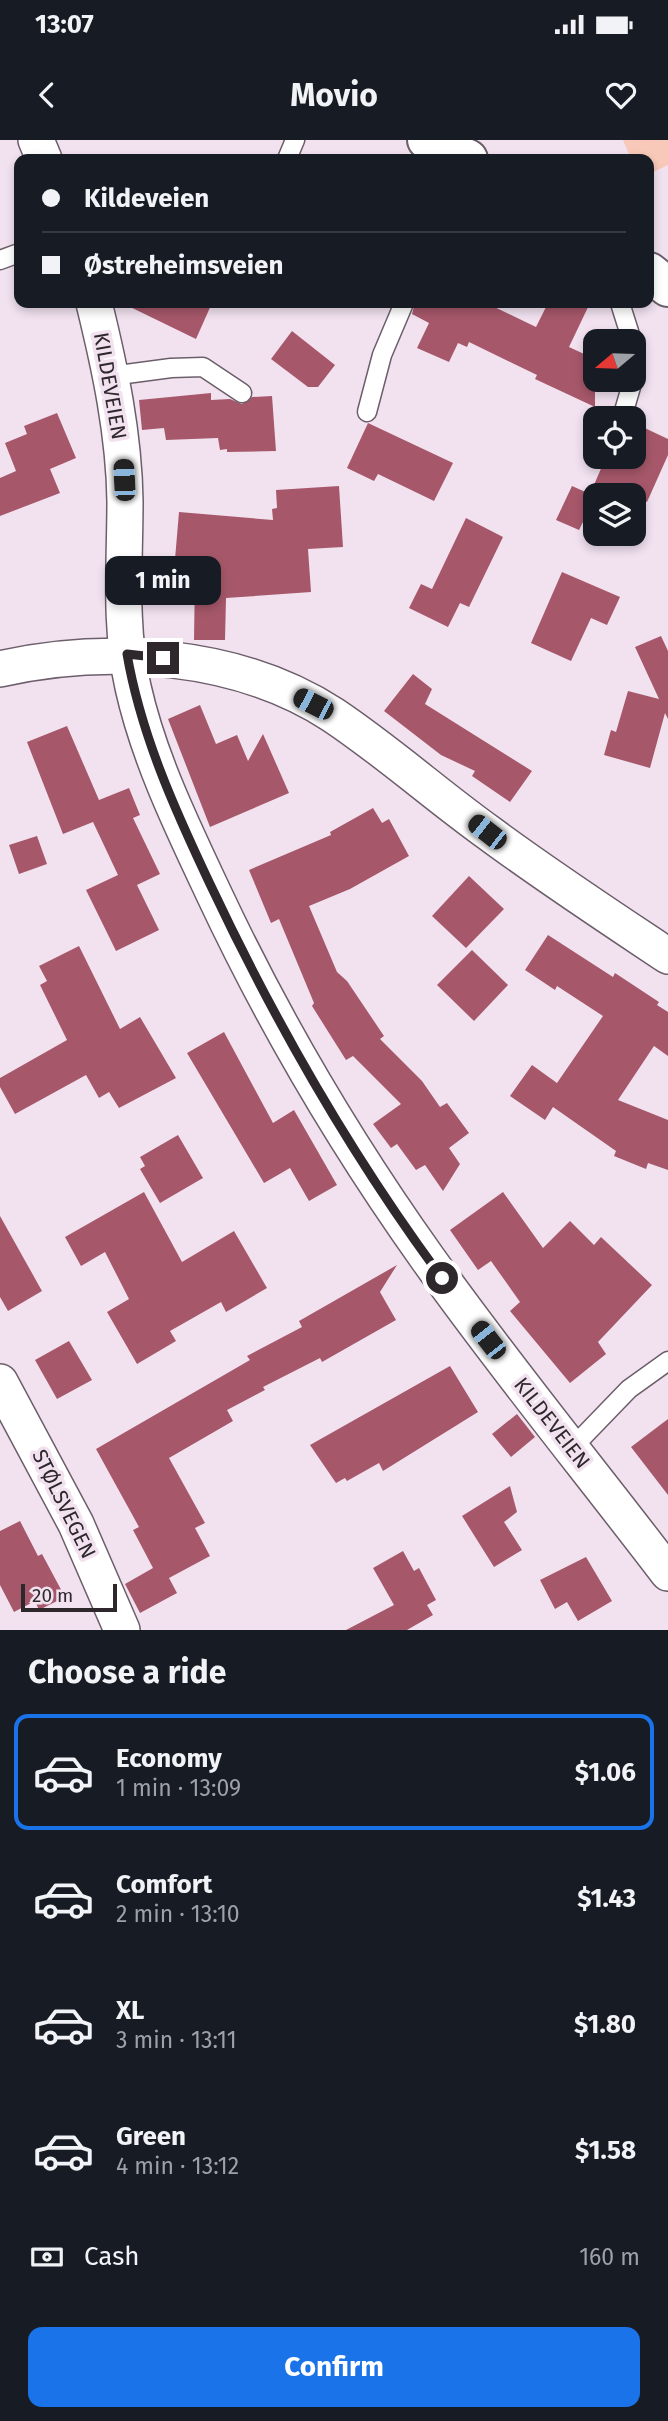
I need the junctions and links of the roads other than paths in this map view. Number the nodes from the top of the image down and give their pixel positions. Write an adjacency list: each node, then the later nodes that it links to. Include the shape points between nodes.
1 (427, 140): 2 (street)
2 (457, 154)
3 (654, 276): 4 (street)
4 (668, 287)
5 (95, 308): 9 (street, KILDEVEIEN)
6 (402, 308): 11 (lane, via 382,355)
7 (622, 308): 8 (lane)
8 (628, 329)
9 (111, 376): 10 (lane, via 203,367); 12 (street, KILDEVEIEN, via 123,460 122,595)
10 (242, 393)
11 (367, 412)
12 (127, 654): 13 (street); 14 (street, via 259,681 332,714 496,839); 17 (street, KILDEVEIEN, via 142,720 180,818 230,929 294,1050 427,1258)
13 (0, 669)
14 (668, 956)
15 (668, 1362): 17 (lane, via 629,1389)
16 (0, 1382): 19 (street, STØLSVEGEN, via 76,1524)
17 (572, 1448): 18 (street, KILDEVEIEN)
18 (668, 1573)
19 (122, 1630)

